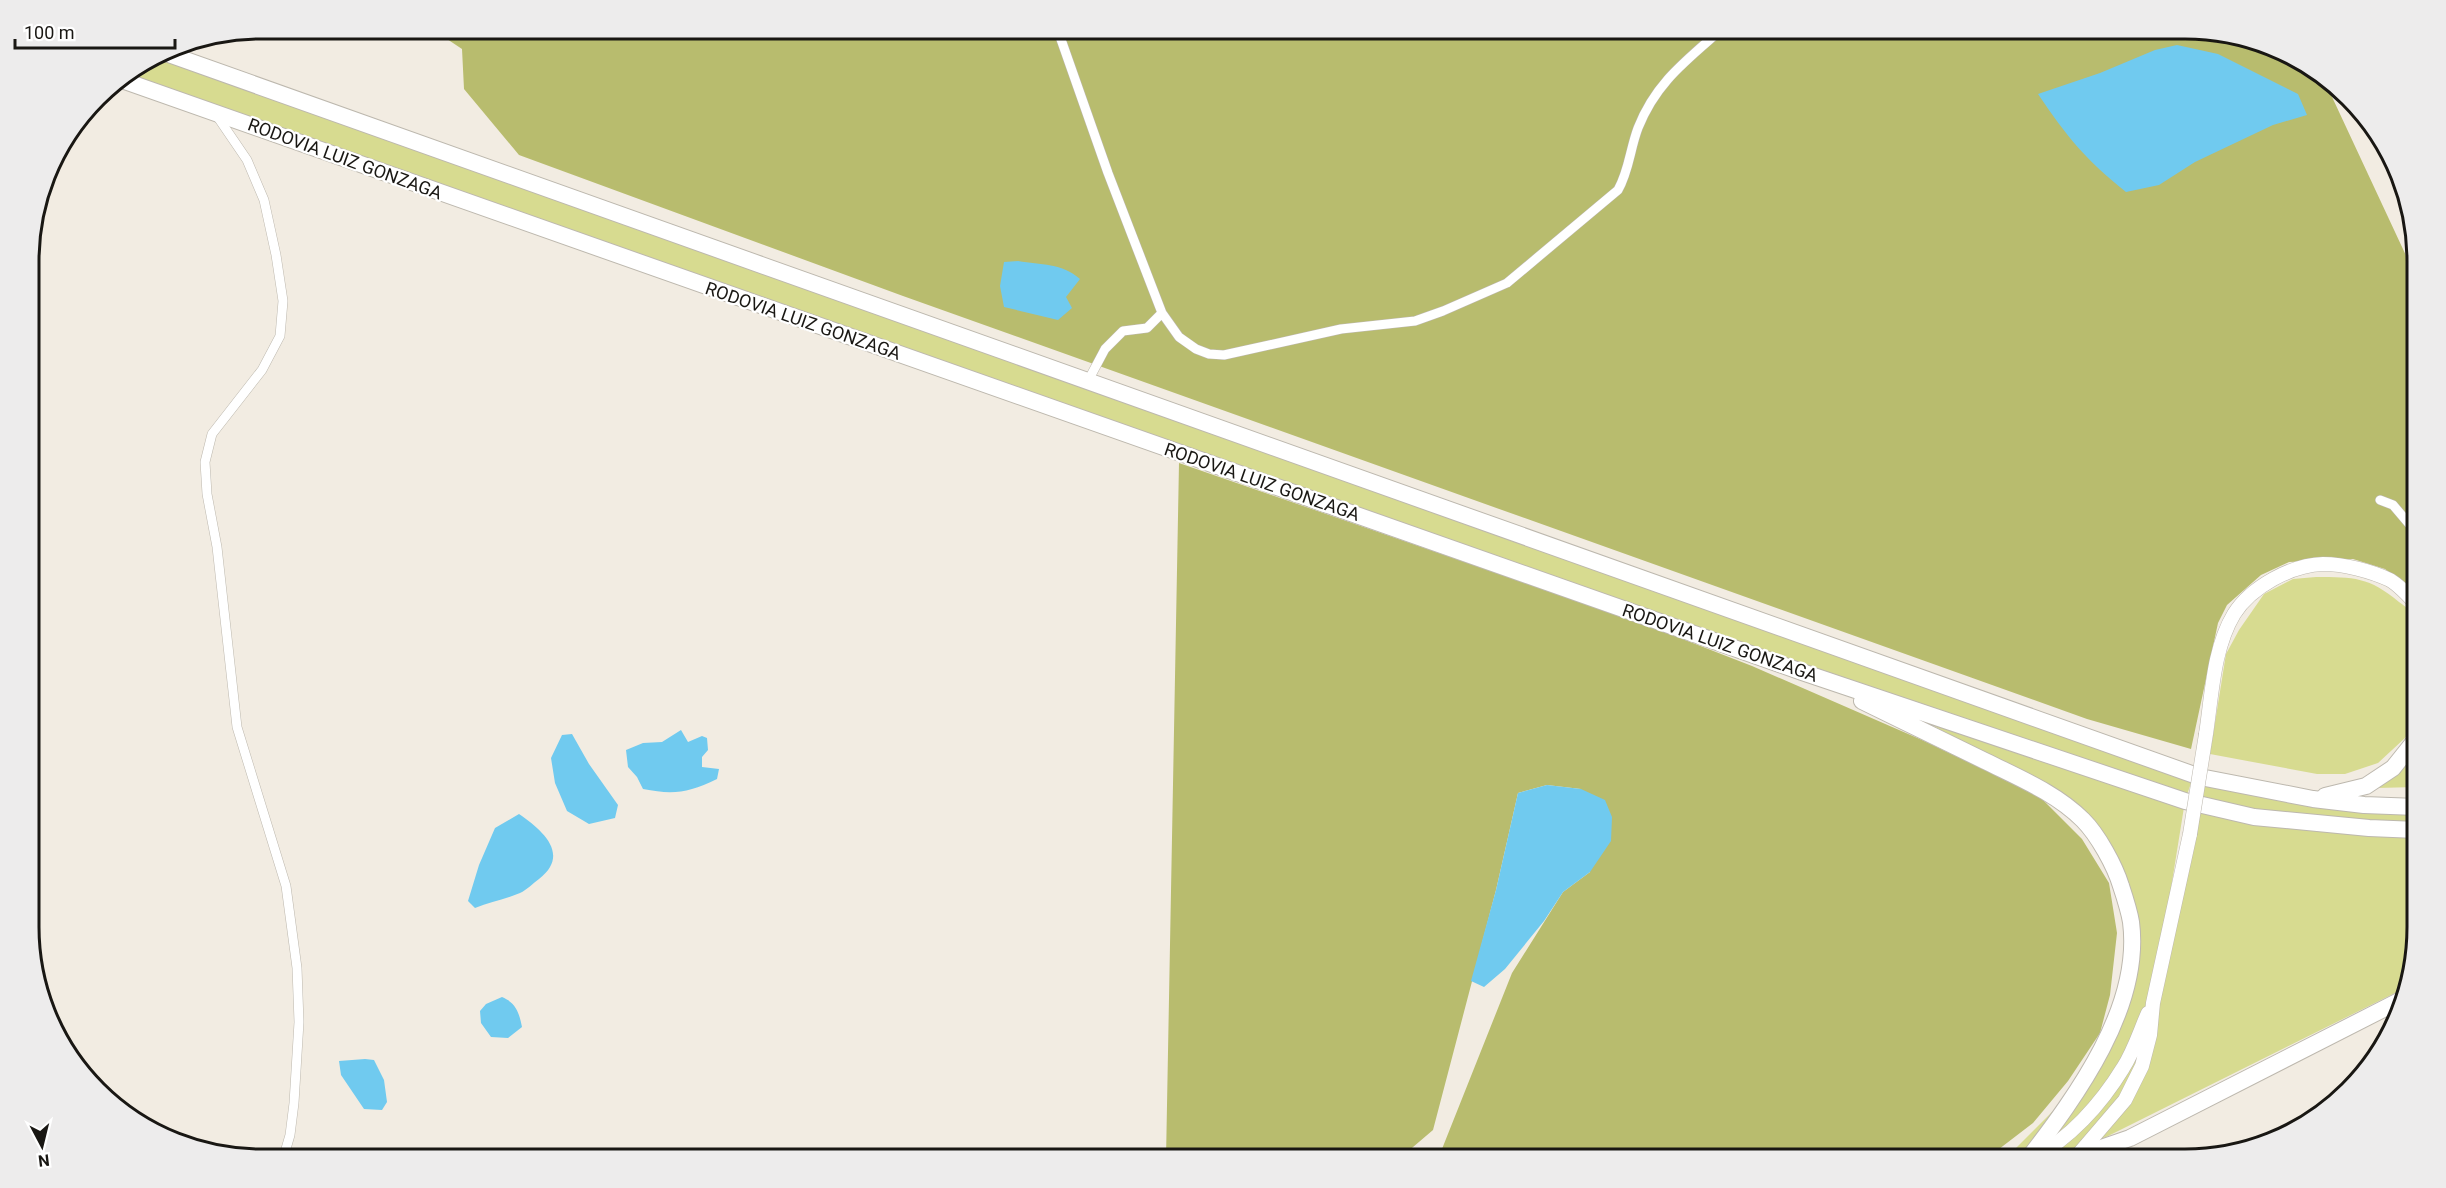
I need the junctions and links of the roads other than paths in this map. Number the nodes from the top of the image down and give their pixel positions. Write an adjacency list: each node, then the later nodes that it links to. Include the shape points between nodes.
1 (1061, 39): 6 (street)
2 (1710, 39): 6 (street, via 1656,93 1637,130 1618,190 1499,288 1415,321 1341,329 1224,355 1209,354 1179,338)
3 (175, 57): 7 (highway, RODOVIA LUIZ GONZAGA)
4 (129, 83): 5 (highway, RODOVIA LUIZ GONZAGA)
5 (215, 113): 11 (highway, RODOVIA LUIZ GONZAGA); 18 (street, via 247,159 264,200 283,301 276,345 212,434 205,462 237,727 286,886 297,968 295,1091)
6 (1162, 313): 7 (street, via 1147,328 1123,331 1105,348)
7 (1088, 381): 13 (highway, RODOVIA LUIZ GONZAGA, via 2200,777)
8 (2380, 500): 9 (street, via 2393,505)
9 (2407, 521)
10 (2407, 596): 16 (main road, bridge, via 2391,581 2373,573 2322,564 2272,580 2235,613 2224,634 2214,677 2190,834)
11 (1802, 672): 15 (highway, RODOVIA LUIZ GONZAGA, via 2185,801 2254,817); 19 (highway, via 2045,790 2083,820 2115,870 2128,909 2132,939 2119,1009 2090,1069)
12 (2407, 750): 13 (highway, via 2393,768 2366,786)
13 (2313, 800): 14 (highway, RODOVIA LUIZ GONZAGA)
14 (2407, 807)
15 (2407, 830)
16 (2153, 1003): 20 (main road, via 2124,1068 2107,1091 2071,1131); 21 (main road, via 2147,1052 2138,1076 2113,1115)
17 (2393, 1004): 22 (highway, via 2130,1138)
18 (286, 1149)
19 (2037, 1149)
20 (2045, 1149)
21 (2082, 1149)
22 (2099, 1149)

